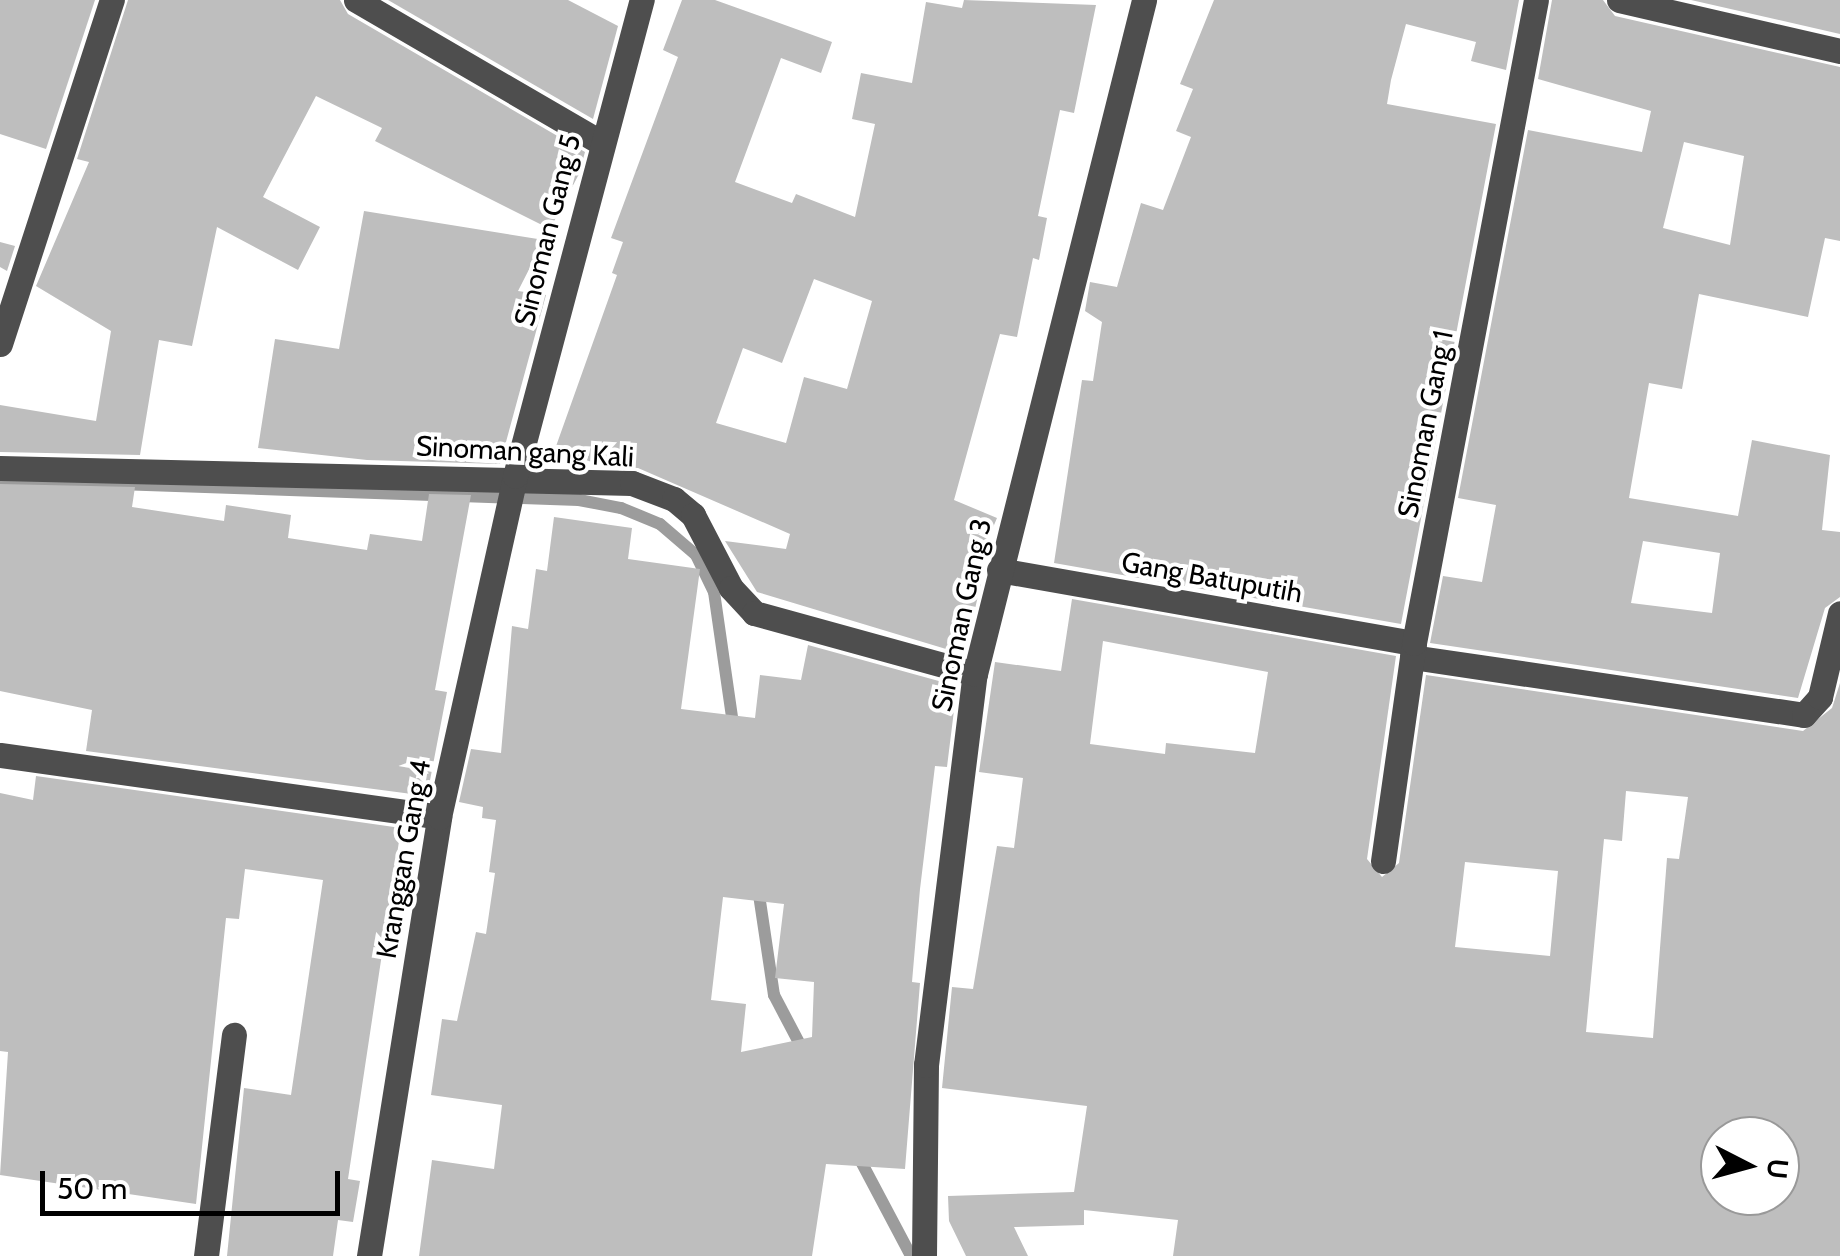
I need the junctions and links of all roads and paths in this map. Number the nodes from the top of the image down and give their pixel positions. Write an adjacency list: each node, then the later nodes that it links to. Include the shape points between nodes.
1 (112, 0): 9 (street)
2 (356, 0): 8 (street)
3 (642, 0): 8 (street, Sinoman Gang 5)
4 (1144, 0): 12 (street, Sinoman Gang 3)
5 (1536, 0): 14 (street, Sinoman Gang 1)
6 (1620, 0): 7 (street)
7 (1840, 51)
8 (600, 142): 11 (street, Sinoman Gang 5)
9 (0, 344)
10 (0, 468): 11 (street, Sinoman gang Kali)
11 (515, 476): 16 (street, Sinoman gang Kali, via 652,488 693,515 732,588 754,613); 18 (street, Kranggan Gang 4)
12 (999, 570): 14 (street, Gang Batuputih); 16 (street, Sinoman Gang 3)
13 (1840, 613): 15 (street)
14 (1413, 650): 15 (street, Gang Batuputih, via 1792,716 1814,709); 19 (street, Sinoman Gang 1)
15 (1836, 650)
16 (974, 674): 23 (street, Sinoman Gang 3, via 926,1065)
17 (0, 754): 18 (street)
18 (438, 816): 22 (street, Kranggan Gang 4)
19 (1383, 861)
20 (234, 1036): 21 (street)
21 (206, 1256)
22 (368, 1256)
23 (924, 1256)

